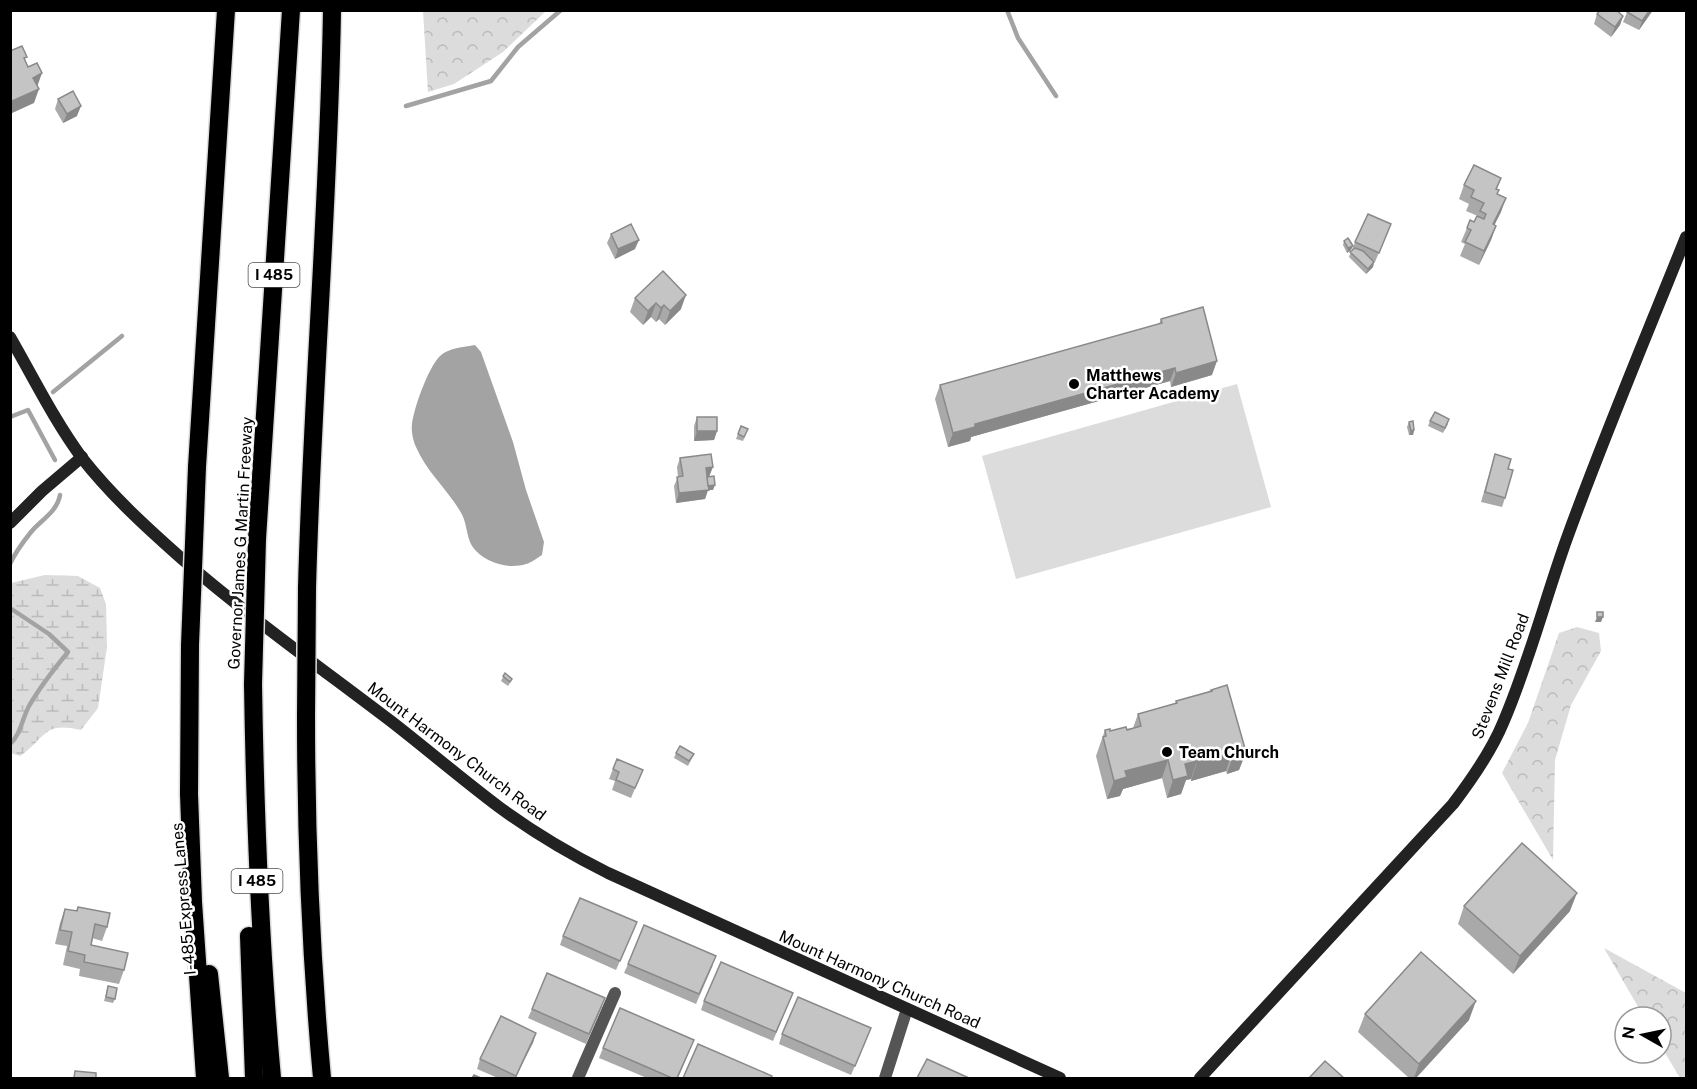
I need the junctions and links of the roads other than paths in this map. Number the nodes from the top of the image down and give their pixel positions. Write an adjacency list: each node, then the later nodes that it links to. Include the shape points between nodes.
1 (226, 10): 8 (highway, bridge, via 197,467)
2 (291, 10): 9 (highway, Governor James G Martin Freeway / I 485, bridge, via 258,539)
3 (332, 10): 16 (highway, bridge, via 307,588 306,791)
4 (1686, 237): 20 (street, Stevens Mill Road, via 1586,486 1521,677 1488,752 1453,804)
5 (10, 336): 6 (street, Mount Harmony Church Road)
6 (81, 457): 7 (street); 11 (street, Mount Harmony Church Road, via 149,530 217,589 548,840 618,878)
7 (10, 523)
8 (190, 715): 12 (highway, via 193,902); 13 (highway, I-485 Express Lanes, via 199,876)
9 (254, 731): 14 (highway, I 485, via 249,930); 15 (highway, Governor James G Martin Freeway / I 485, via 258,899)
10 (615, 993): 17 (street)
11 (907, 1009): 18 (street); 19 (street, Mount Harmony Church Road)
12 (205, 1078)
13 (220, 1078)
14 (254, 1078)
15 (272, 1078)
16 (322, 1078)
17 (578, 1078)
18 (885, 1078)
19 (1059, 1078)
20 (1200, 1078)

